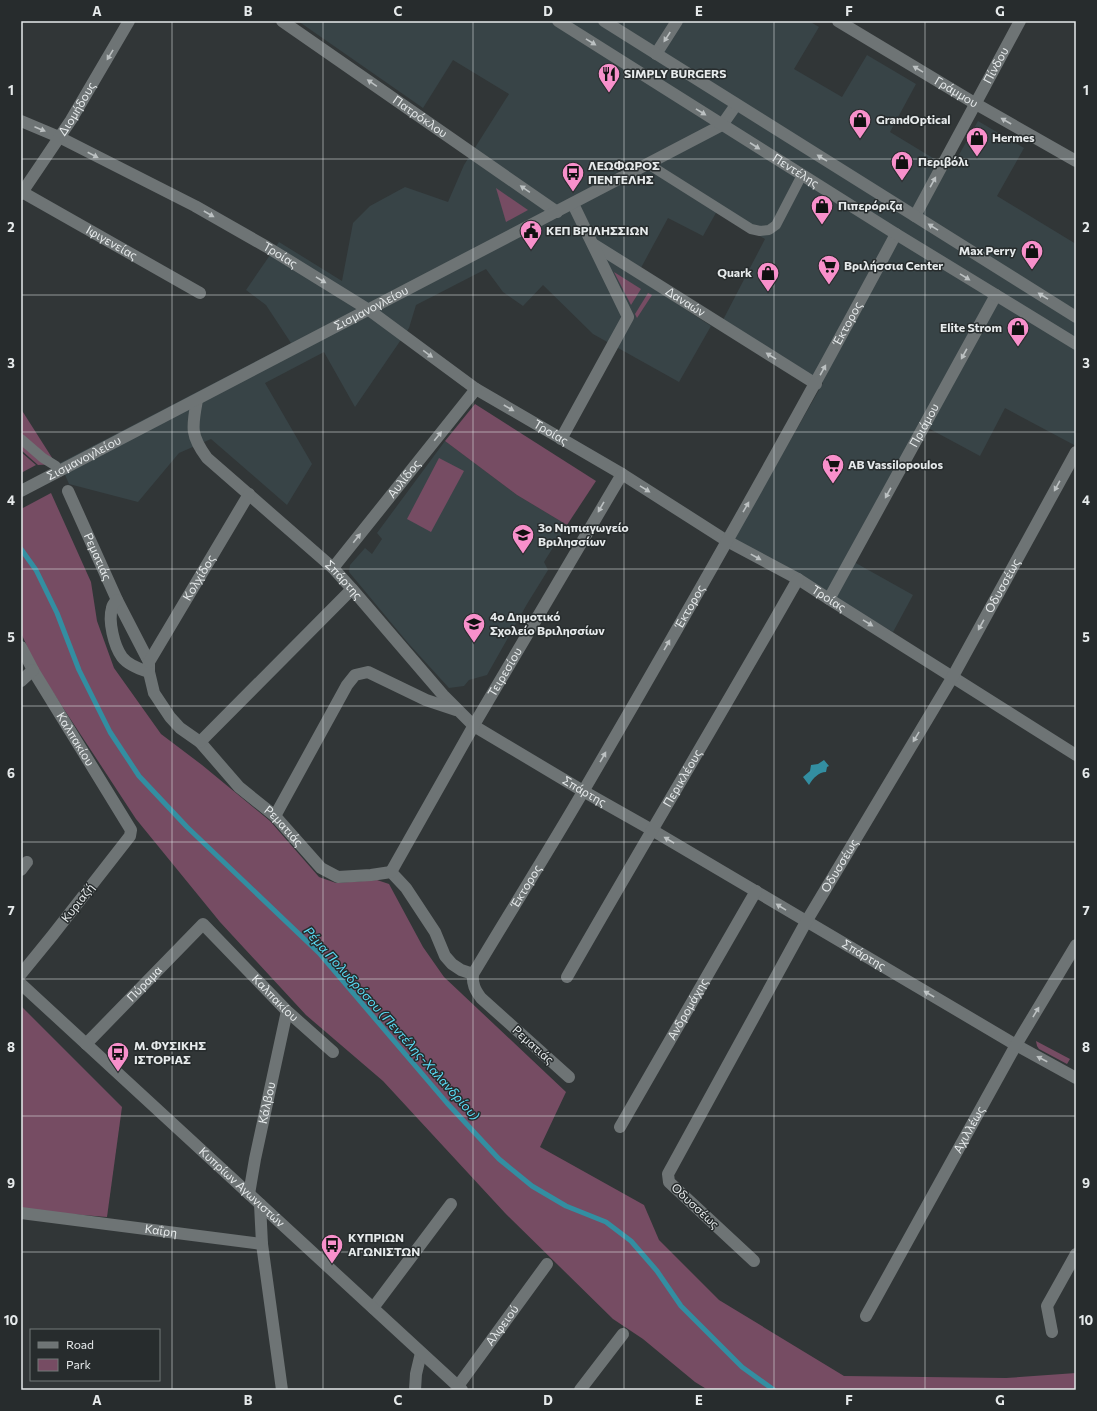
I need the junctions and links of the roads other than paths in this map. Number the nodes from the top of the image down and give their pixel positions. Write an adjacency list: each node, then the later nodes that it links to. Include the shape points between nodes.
1 (129, 21): 13 (street, Διομήδους, one-way to 13)
2 (282, 21): 19 (street, Πατρόκλου, one-way to 2)
3 (558, 21): 12 (street, Πεντέλης, one-way to 12)
4 (604, 21): 8 (street, Πεντέλης)
5 (677, 21): 8 (street, one-way to 8)
6 (838, 21): 9 (street, Γράμμου, one-way to 6)
7 (1020, 21): 9 (street, Πίνδου)
8 (656, 54): 10 (street, Πεντέλης)
9 (976, 104): 14 (street, Γράμμου, one-way to 9); 20 (street, Πίνδου, one-way to 9)
10 (736, 105): 12 (street); 20 (street, Πεντέλης, one-way to 10)
11 (21, 121): 13 (street, Τροίας, one-way to 13)
12 (722, 125): 15 (street, Σισμανογλείου); 16 (street, Πεντέλης, one-way to 16)
13 (59, 137): 17 (street, Διομήδους); 25 (street, Τροίας, one-way to 25, via 195,206)
14 (1076, 161)
15 (648, 164): 16 (street, via 734,219 760,231 769,230 776,225); 18 (street, Σισμανογλείου)
16 (802, 175): 21 (street, Πεντέλης)
17 (22, 193): 23 (street, Ιφιγενείας)
18 (573, 204): 19 (street, Σισμανογλείου); 22 (street)
19 (557, 212): 25 (street, Σισμανογλείου)
20 (915, 216): 26 (street, Πεντέλης, one-way to 20)
21 (896, 234): 24 (street, Πεντέλης, one-way to 24); 28 (street, Έκτορος, one-way to 21)
22 (592, 243): 28 (street, Δαναών, one-way to 22); 32 (street, via 628,317)
23 (200, 293)
24 (996, 295): 27 (street, Πεντέλης); 43 (street, Πριάμου, one-way to 43)
25 (369, 310): 29 (street, Τροίας, one-way to 29); 30 (street, Σισμανογλείου)
26 (1076, 317)
27 (1076, 344)
28 (816, 384): 39 (street, Έκτορος, one-way to 28)
29 (476, 389): 32 (street, Τροίας, one-way to 32); 40 (street, Αυλίδος, one-way to 29)
30 (197, 400): 34 (street, Σισμανογλείου); 38 (street, Σπάρτης, via 193,429 199,447 207,458)
31 (21, 439): 34 (street, via 56,466)
32 (561, 439): 35 (street, Τροίας)
33 (1076, 452): 48 (street, Οδυσσέως, one-way to 48)
34 (59, 472): 36 (street, Σισμανογλείου)
35 (622, 474): 39 (street, Τροίας, one-way to 39); 51 (street, Τειρεσίου, one-way to 51)
36 (21, 491)
37 (68, 491): 44 (street, Ρεματιάς)
38 (248, 494): 40 (street, Σπάρτης); 46 (street, Κολχίδος)
39 (727, 541): 41 (street, Τροίας, one-way to 41); 54 (street, Έκτορος, one-way to 39)
40 (333, 568): 42 (street, Σπάρτης)
41 (798, 579): 43 (street, Τροίας); 57 (street, Περικλέους)
42 (352, 589): 50 (street, Σπάρτης); 52 (street)
43 (829, 599): 48 (street, Τροίας, one-way to 48)
44 (117, 600): 46 (street, Ρεματιάς); 46 (street, via 112,608 111,625 115,644 122,657 135,667)
45 (21, 647): 47 (street, Καλπακίου)
46 (149, 667): 52 (street, Ρεματιάς, via 154,693 166,711 180,728)
47 (33, 670): 49 (street); 56 (street, Καλπακίου)
48 (952, 678): 53 (street, Τροίας); 60 (street, Οδυσσέως, one-way to 60)
49 (21, 681)
50 (458, 710): 51 (street, Σπάρτης); 55 (street, via 426,700 368,672 356,675 347,685)
51 (474, 726): 54 (street, Σπάρτης); 58 (street, Τειρεσίου)
52 (200, 742): 55 (street, Ρεματιάς, via 239,786)
53 (1076, 755)
54 (583, 791): 57 (street, Σπάρτης); 64 (street, Έκτορος)
55 (275, 816): 58 (street, Ρεματιάς, via 321,868 338,877)
56 (131, 830): 63 (street, Κυριαζή, via 130,836)
57 (652, 830): 59 (street, Σπάρτης, one-way to 57); 65 (street, Περικλέους)
58 (391, 872): 64 (street, via 406,888 435,932 445,956 461,970)
59 (756, 891): 60 (street, Σπάρτης, one-way to 59); 73 (street, Ανδρομάχης)
60 (806, 922): 69 (street, Σπάρτης, one-way to 60); 80 (street, Οδυσσέως, via 667,1176 669,1182)
61 (203, 924): 67 (street, Καλπακίου); 68 (street, Πύραμα)
62 (1076, 945): 69 (street, Αχιλλέως, one-way to 62)
63 (21, 974)
64 (473, 974): 71 (street, Ρεματιάς, via 474,988 481,998)
65 (567, 977)
66 (21, 984): 68 (street, Κυπρίων Αγωνιστών)
67 (287, 1011): 70 (street, Καλπακίου); 74 (street, Κάλβου)
68 (86, 1044): 74 (street, Κυπρίων Αγωνιστών)
69 (1016, 1046): 72 (street, Σπάρτης, one-way to 69); 83 (street, Αχιλλέως)
70 (333, 1052)
71 (569, 1077)
72 (1076, 1078)
73 (620, 1127)
74 (249, 1194): 75 (street, Κυπρίων Αγωνιστών)
75 (260, 1204): 78 (street); 82 (street, Κυπρίων Αγωνιστών)
76 (451, 1204): 82 (street)
77 (21, 1213): 78 (street, Καΐρη)
78 (262, 1244): 88 (street)
79 (1076, 1254): 84 (street, via 1046,1306)
80 (754, 1261)
81 (547, 1264): 87 (street, Αλφειού)
82 (373, 1308): 86 (street, Κυπρίων Αγωνιστών)
83 (866, 1316)
84 (1052, 1332)
85 (623, 1334): 90 (street)
86 (421, 1353): 87 (street, Κυπρίων Αγωνιστών); 89 (street)
87 (460, 1388)
88 (282, 1390)
89 (415, 1390)
90 (580, 1390)

